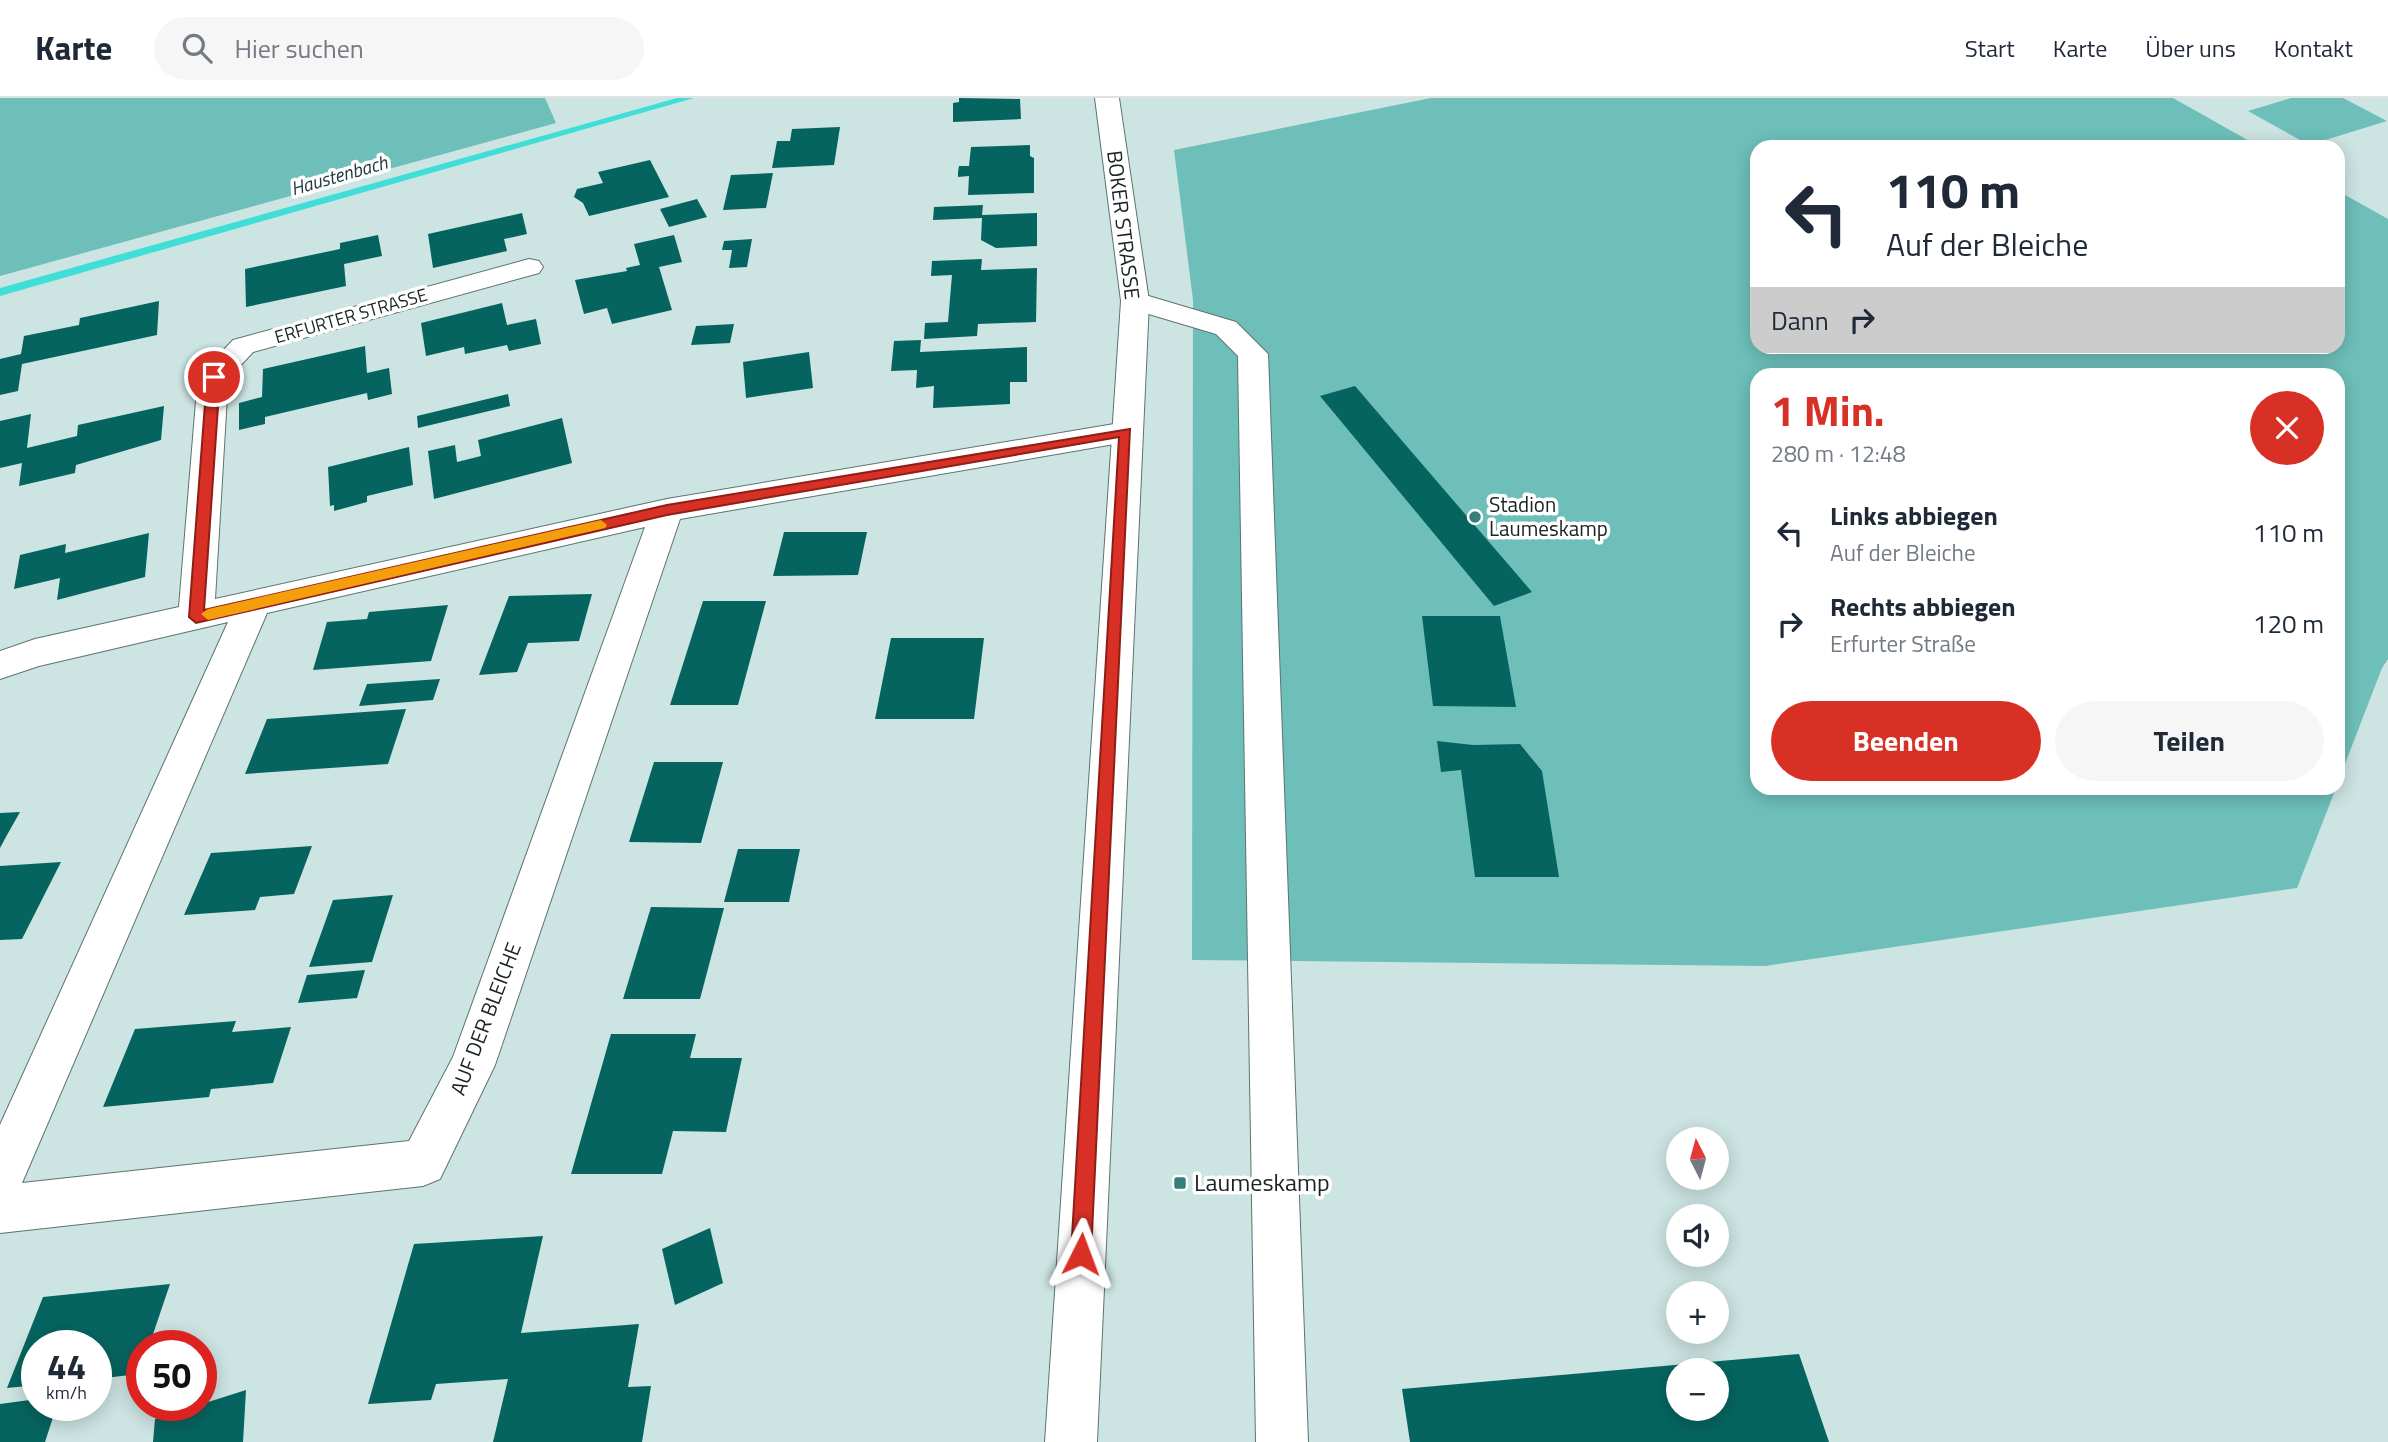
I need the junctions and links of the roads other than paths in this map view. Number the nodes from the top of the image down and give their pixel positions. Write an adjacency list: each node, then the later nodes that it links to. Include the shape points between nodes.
1 (1107, 98): 3 (street, BOKER STRASSE)
2 (529, 267): 7 (street, ERFURTER STRASSE, via 243,346 214,377)
3 (1135, 301): 4 (street, BOKER STRASSE); 12 (street, via 1226,328 1253,354)
4 (1126, 432): 5 (street); 11 (street, BOKER STRASSE)
5 (667, 510): 6 (street); 10 (street, AUF DER BLEICHE, via 473,1065 423,1163)
6 (254, 603): 7 (street); 9 (street)
7 (196, 617): 8 (street)
8 (0, 665)
9 (0, 1178)
10 (0, 1209)
11 (1071, 1442)
12 (1282, 1442)

